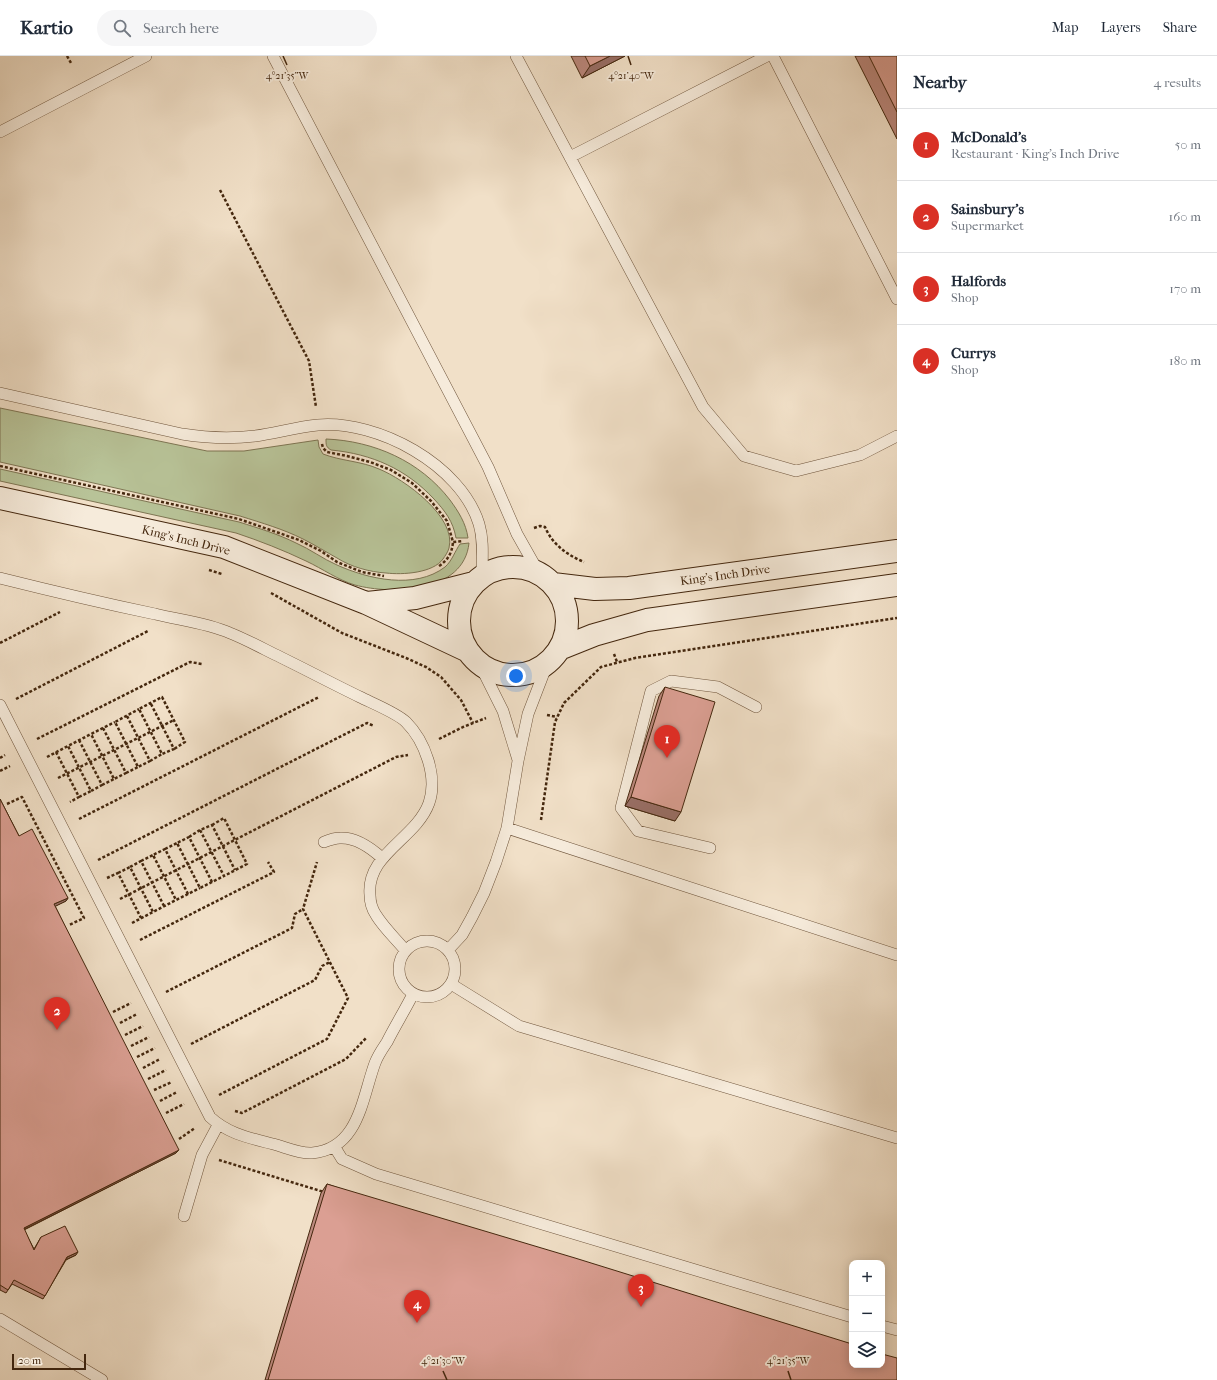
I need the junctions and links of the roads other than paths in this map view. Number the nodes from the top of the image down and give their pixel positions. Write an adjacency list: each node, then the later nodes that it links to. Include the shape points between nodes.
1 (146, 56): 6 (lane)
2 (273, 56): 14 (lane, via 488,467 517,534)
3 (516, 56): 7 (lane)
4 (768, 56): 7 (lane)
5 (773, 56): 8 (lane)
6 (0, 132)
7 (570, 157): 10 (lane, via 703,407 744,456 796,471 860,455)
8 (897, 299)
9 (0, 393): 15 (lane, via 205,437 255,436 319,425 341,426 376,433 403,444 429,461 455,485 471,505 483,540)
10 (897, 436)
11 (0, 498): 17 (street, King's Inch Drive, via 224,547)
12 (897, 551): 14 (street, King's Inch Drive, via 629,588 595,589)
13 (0, 578): 26 (lane, via 229,632 406,722 429,761 432,788 424,814 408,834)
14 (546, 578): 15 (street, King's Inch Drive, via 522,567 505,567); 18 (street, via 562,598 567,616 566,633)
15 (478, 579): 17 (street, King's Inch Drive, via 415,598); 19 (street, via 463,598 458,616 460,635)
16 (897, 585): 18 (street, King's Inch Drive, via 647,620 594,635)
17 (366, 603): 19 (street, King's Inch Drive)
18 (554, 656): 19 (street, King's Inch Drive, via 533,672 515,675 497,673); 22 (lane, via 528,714)
19 (474, 658): 22 (lane, via 503,711)
20 (0, 705): 32 (lane)
21 (756, 707): 25 (lane, via 718,687 671,682 651,691 621,808 638,831)
22 (518, 761): 23 (lane)
23 (508, 828): 28 (lane, via 484,893 462,935); 29 (lane)
24 (324, 842): 26 (lane, via 339,837 350,838 373,850)
25 (710, 848)
26 (382, 858): 27 (lane, via 370,881 371,904 383,925)
27 (406, 950): 28 (lane, via 413,944 423,941 440,944); 31 (lane, via 400,959 398,969 403,984)
28 (448, 950): 30 (lane, via 455,965 455,975)
29 (897, 955)
30 (451, 984): 31 (lane, via 437,996 427,998); 33 (lane, via 519,1026)
31 (413, 994): 34 (lane, via 375,1062 365,1097 351,1130)
32 (214, 1121): 34 (lane, via 231,1132 310,1153); 35 (lane)
33 (897, 1138)
34 (334, 1146): 36 (lane, via 342,1159 376,1174)
35 (184, 1216)
36 (849, 1316)
37 (0, 1319): 40 (lane)
38 (885, 1327): 39 (lane)
39 (897, 1330)
40 (102, 1380)

